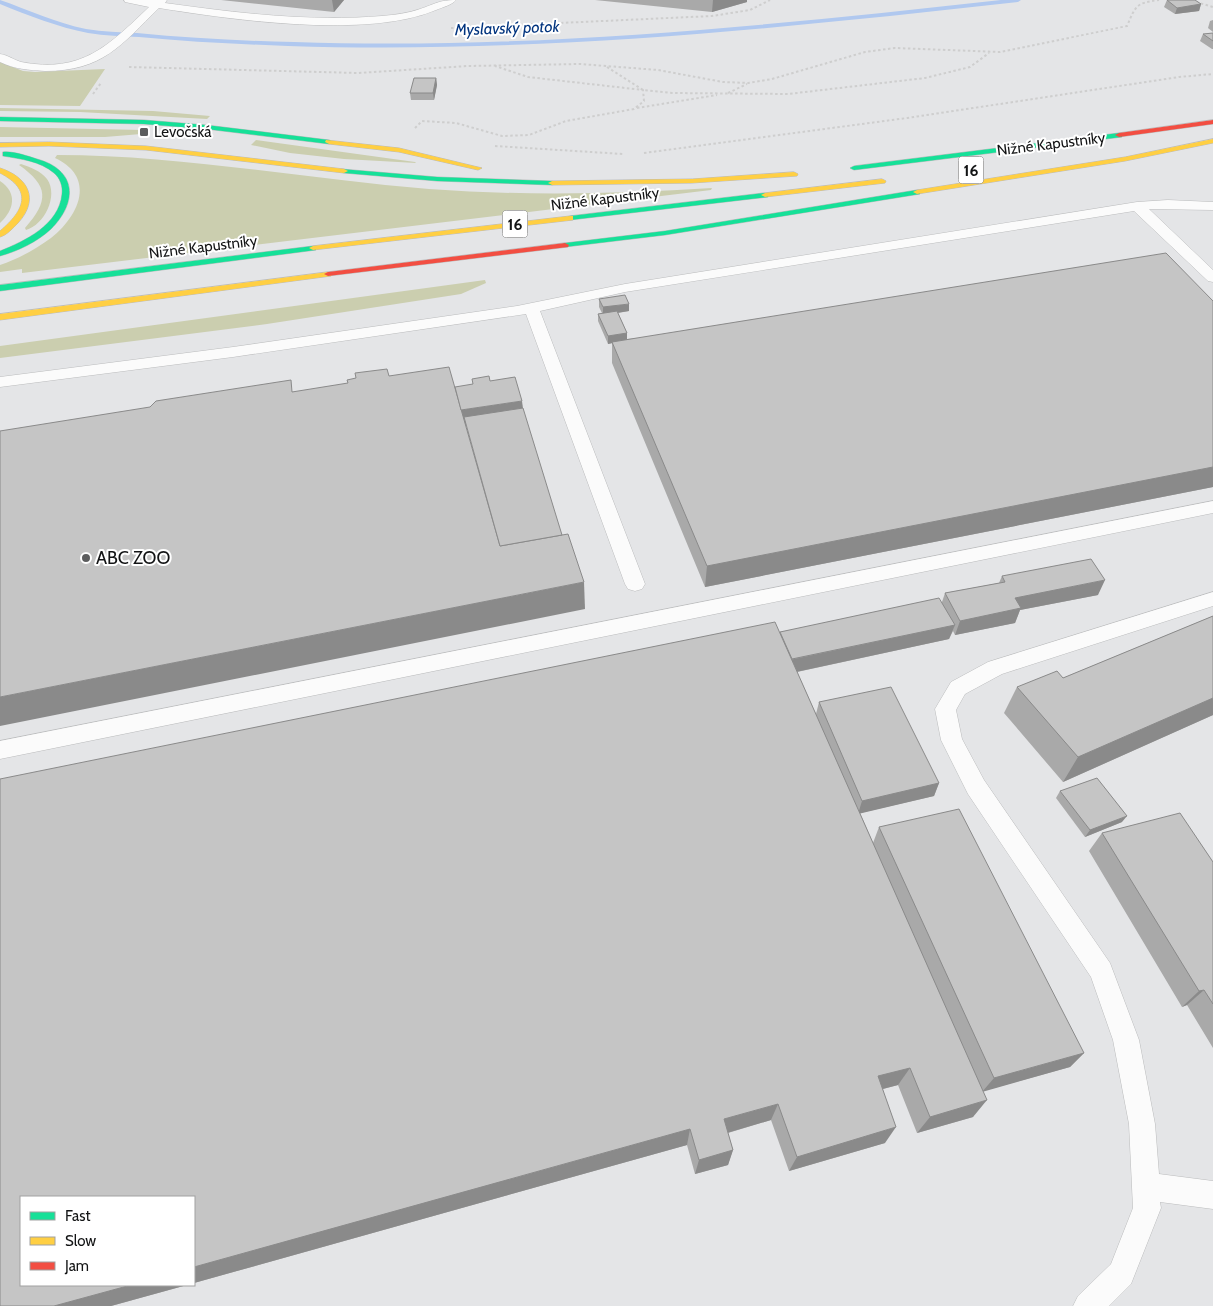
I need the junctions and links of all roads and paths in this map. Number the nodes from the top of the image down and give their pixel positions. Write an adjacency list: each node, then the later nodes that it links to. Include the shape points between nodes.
1 (130, 0): 4 (lane)
2 (451, 0): 4 (lane, via 440,7 404,17 357,21 289,20)
3 (1159, 0): 7 (path, via 1142,2 1134,10 1128,26)
4 (160, 2): 9 (lane, via 110,47)
5 (1192, 2): 6 (path)
6 (1213, 7)
7 (990, 52): 14 (path, via 895,48 865,52); 16 (path, via 970,67 925,78 796,93)
8 (0, 57): 9 (lane, via 11,64 30,67)
9 (86, 63): 10 (path)
10 (112, 66): 11 (path, via 358,73); 17 (path)
11 (493, 66): 12 (path); 15 (path, via 528,77)
12 (604, 66): 14 (path); 15 (path)
13 (1213, 74): 26 (path)
14 (748, 83): 16 (path)
15 (643, 90): 16 (path); 18 (path, via 644,101)
16 (727, 93): 18 (path)
17 (90, 99)
18 (634, 109): 20 (path, via 566,121 529,135 502,136 456,124)
19 (0, 119): 33 (highway, via 144,122 259,132 399,150)
20 (422, 121)
21 (1213, 122): 29 (highway, Nižné Kapustníky / 16)
22 (1213, 140): 28 (highway, Nižné Kapustníky); 41 (highway, via 1125,160 665,233)
23 (0, 145): 33 (highway, via 120,145 388,176)
24 (491, 145): 27 (path)
25 (0, 153): 37 (highway, via 38,161 56,170 66,190 62,208 50,225 24,244)
26 (641, 153)
27 (624, 154)
28 (1030, 162)
29 (846, 169)
30 (0, 170): 36 (highway, via 19,180 28,201 19,218)
31 (808, 173): 33 (highway, via 678,182)
32 (895, 180): 39 (highway, Nižné Kapustníky / 16, via 301,249)
33 (548, 184)
34 (1137, 206): 35 (lane); 38 (lane); 40 (lane, via 625,288)
35 (1213, 206)
36 (0, 235)
37 (0, 254)
38 (1213, 278)
39 (0, 288)
40 (532, 309): 42 (lane); 44 (lane)
41 (0, 317)
42 (0, 382)
43 (1213, 507): 46 (lane)
44 (635, 584)
45 (1213, 599): 47 (lane, via 995,668 958,688 945,709 952,740 976,787 1101,971 1126,1040 1142,1124)
46 (0, 750)
47 (1146, 1186): 48 (lane); 49 (lane, via 1147,1208 1121,1274)
48 (1213, 1195)
49 (1088, 1306)

